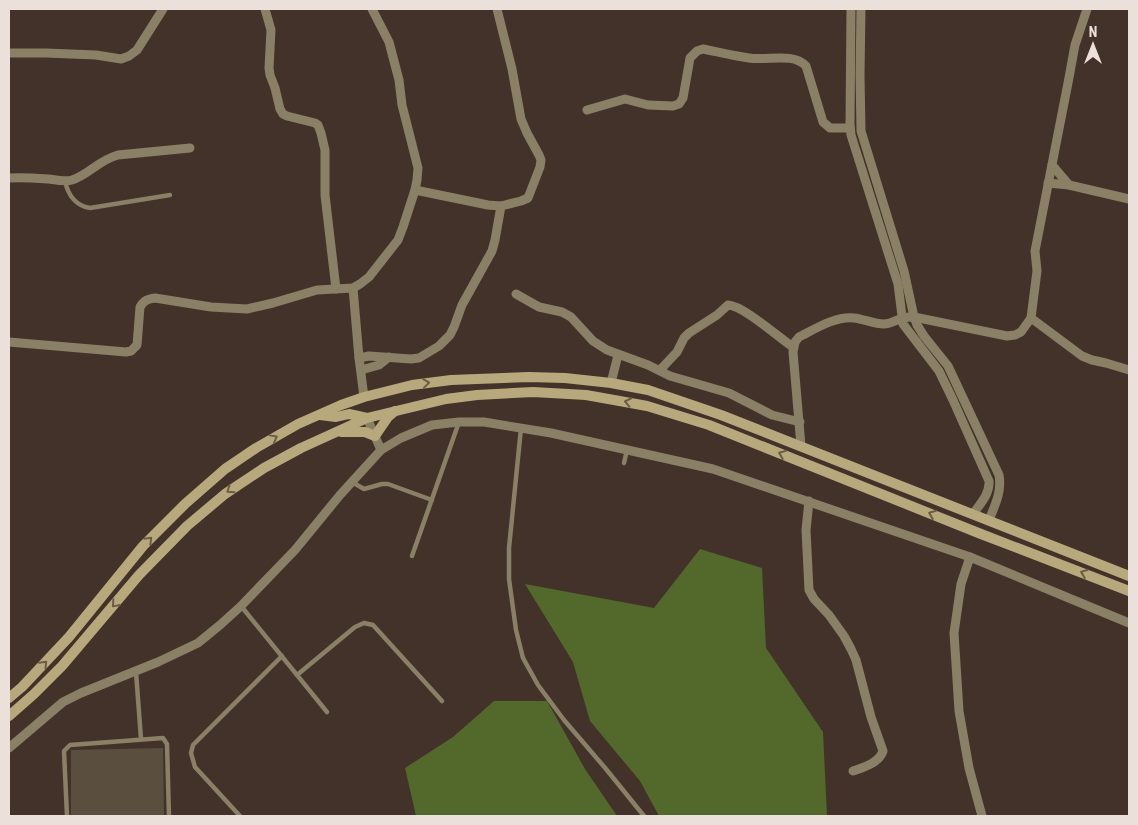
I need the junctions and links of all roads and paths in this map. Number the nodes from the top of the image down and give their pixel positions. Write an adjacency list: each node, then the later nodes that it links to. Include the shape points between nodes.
1 (163, 9): 8 (street, via 137,50 121,59 96,55)
2 (265, 9): 21 (street, via 271,30 268,68 280,109 287,116 315,123 321,133)
3 (372, 9): 17 (street, via 389,42 399,80 418,168)
4 (497, 9): 20 (street, via 521,119 541,160 528,198)
5 (851, 9): 10 (street)
6 (861, 9): 24 (street, via 861,132 904,271)
7 (1087, 9): 12 (street, via 1075,44)
8 (9, 53)
9 (587, 110): 10 (street, via 625,98 648,105 679,104 690,58 703,49 750,59 801,61 806,66 823,122 830,128)
10 (850, 128): 25 (street, via 897,279)
11 (190, 148): 14 (street, via 110,157)
12 (1052, 165): 15 (street); 16 (street)
13 (9, 178): 14 (street)
14 (66, 181): 18 (lane, via 73,199 90,208)
15 (1048, 183): 16 (street); 26 (street, via 1035,251 1037,272)
16 (1069, 185): 19 (street)
17 (415, 190): 20 (street); 22 (street, via 398,240 369,277)
18 (170, 195)
19 (1129, 199)
20 (501, 206): 30 (street, via 492,251 462,305 450,335 419,358)
21 (336, 288): 22 (street); 27 (street, via 316,290 247,309 148,299 140,307 137,345 126,352)
22 (353, 288): 31 (street)
23 (516, 294): 29 (street, via 539,307 571,317 593,341)
24 (914, 317): 25 (street); 26 (street, via 1007,336 1021,332); 53 (street, via 924,336 948,366 999,475 1000,494)
25 (902, 318): 28 (street, via 884,324 853,318 835,320 799,337); 52 (street, via 907,330 939,371 989,481 988,492)
26 (1031, 318): 34 (street, via 1082,356)
27 (9, 342)
28 (793, 347): 33 (street, via 742,310 728,305 689,333); 41 (street)
29 (618, 354): 33 (street); 35 (street)
30 (390, 357): 31 (street); 32 (street, via 379,365)
31 (359, 358): 32 (street)
32 (361, 370): 36 (street)
33 (660, 370): 41 (street, via 729,394 772,415)
34 (1129, 370)
35 (611, 383): 36 (main road, one-way to 35, via 450,380 529,377); 45 (main road, via 673,398)
36 (364, 397): 38 (main road)
37 (396, 410): 39 (main road); 44 (main road); 57 (main road, one-way to 37, via 709,425 647,406 586,395 533,392 446,399)
38 (319, 415): 39 (main road, via 336,417 349,414); 63 (main road, one-way to 38, via 69,637 143,546 185,504 225,469 256,448)
39 (367, 418): 43 (main road); 44 (street)
40 (459, 422): 42 (street); 47 (street, via 432,425); 50 (lane)
41 (800, 422): 45 (street)
42 (522, 428): 46 (street); 73 (lane, via 509,548 509,579 523,658 564,720)
43 (334, 432): 44 (main road, via 365,432); 66 (main road, one-way to 66, via 264,468 225,494 187,526 62,666)
44 (375, 436): 47 (street)
45 (801, 446): 52 (main road)
46 (627, 449): 48 (lane); 51 (street, via 713,469)
47 (381, 450): 49 (street)
48 (624, 463)
49 (352, 482): 50 (lane, via 364,489 388,484); 58 (street, via 295,550)
50 (432, 500): 54 (lane)
51 (809, 501): 55 (street); 69 (street, via 806,530 809,590 851,649 883,751 878,760)
52 (973, 514): 53 (main road)
53 (989, 520): 56 (main road)
54 (412, 556)
55 (970, 557): 59 (street); 74 (street, via 961,584 954,633 959,711)
56 (1129, 576)
57 (1129, 591)
58 (241, 606): 60 (lane); 61 (street, via 198,642)
59 (1129, 623)
60 (282, 656): 62 (lane); 72 (lane, via 193,745 191,753 195,767)
61 (136, 670): 67 (lane); 68 (street, via 63,702)
62 (296, 674): 64 (lane, via 364,623 372,625); 65 (lane)
63 (9, 698)
64 (442, 701)
65 (327, 712)
66 (9, 716)
67 (141, 740): 70 (lane, via 70,745 64,751); 71 (lane, via 162,738 167,744)
68 (9, 748)
69 (853, 772)
70 (68, 816)
71 (169, 816)
72 (240, 816)
73 (644, 816)
74 (982, 816)

